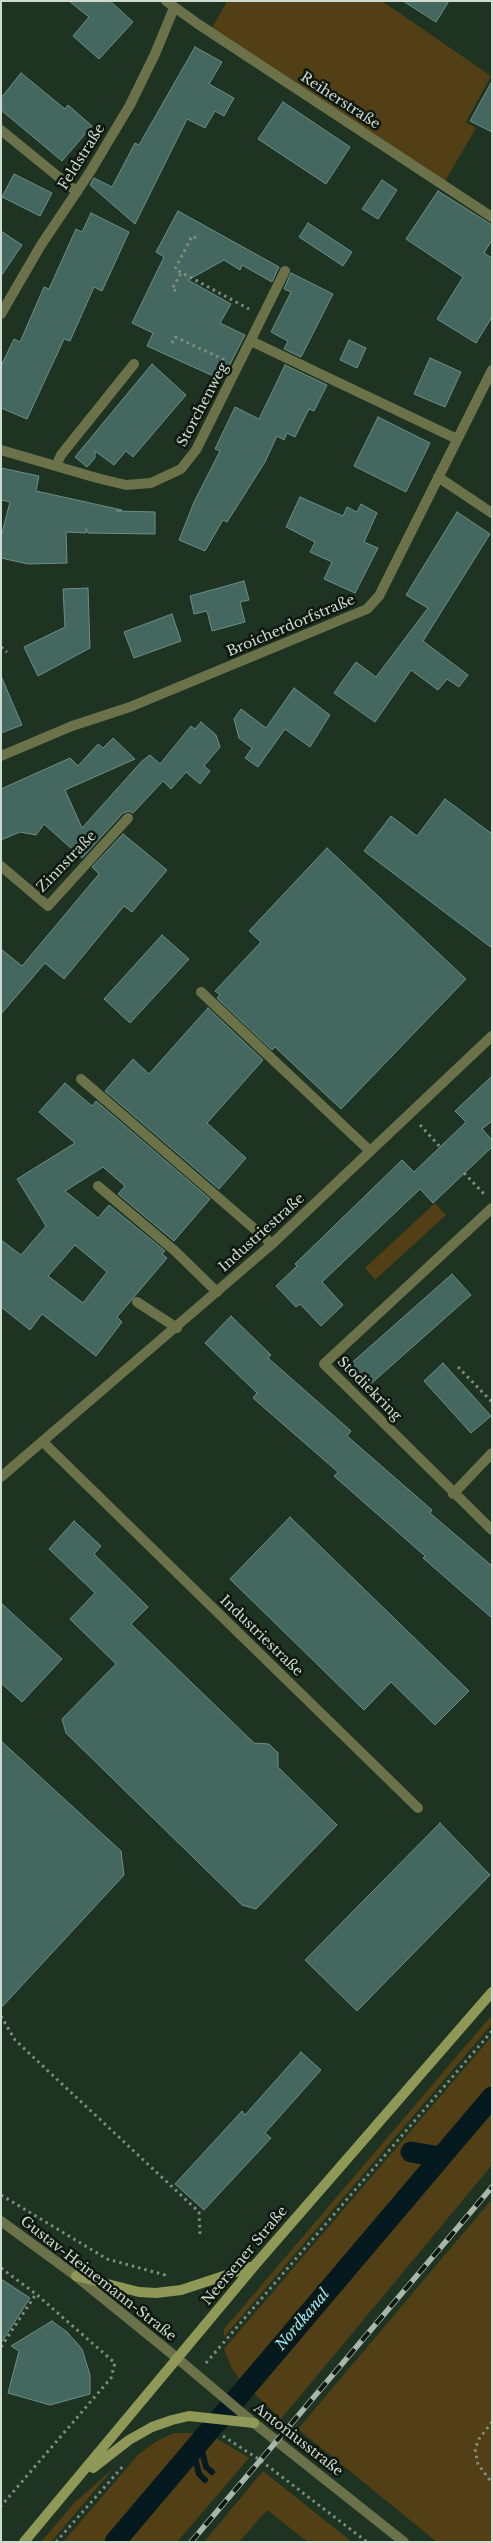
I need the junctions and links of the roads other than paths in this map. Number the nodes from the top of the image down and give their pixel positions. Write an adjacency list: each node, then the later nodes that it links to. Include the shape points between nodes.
1 (173, 4): 3 (street, Feldstraße, via 144,80); 4 (street, Reiherstraße)
2 (1, 130): 3 (street)
3 (77, 192): 6 (street, Feldstraße)
4 (492, 217)
5 (284, 271): 7 (street, Storchenweg)
6 (1, 314)
7 (251, 342): 10 (street); 12 (street, Storchenweg, via 196,450 171,474 151,483 126,485)
8 (134, 364): 12 (street, via 61,455)
9 (492, 370): 10 (street, Broicherdorfstraße)
10 (456, 438): 13 (street, Broicherdorfstraße)
11 (1, 450): 12 (street, Storchenweg)
12 (56, 466)
13 (438, 477): 14 (street); 15 (street, Broicherdorfstraße, via 379,596 367,609 130,707 72,726)
14 (492, 513)
15 (1, 756)
16 (128, 818): 17 (street, Zinnstraße, via 48,906 20,878)
17 (1, 866)
18 (201, 992): 21 (street)
19 (492, 1036): 21 (street, Industriestraße)
20 (81, 1079): 24 (street)
21 (370, 1151): 24 (street, Industriestraße)
22 (98, 1186): 25 (street)
23 (492, 1208): 31 (street, Stodiekring, via 324,1364)
24 (272, 1244): 25 (street, Industriestraße)
25 (218, 1292): 27 (street, Industriestraße)
26 (136, 1302): 27 (street)
27 (177, 1328): 28 (street, Industriestraße)
28 (43, 1442): 30 (street, Industriestraße); 33 (street, Industriestraße)
29 (492, 1453): 31 (street)
30 (1, 1477)
31 (453, 1494): 32 (street, Stodiekring)
32 (492, 1530)
33 (418, 1808)
34 (492, 1992): 36 (main road, Neersener Straße)
35 (1, 2221): 37 (street, Gustav-Heinemann-Straße)
36 (255, 2265): 37 (main road, via 192,2287 166,2292 139,2292); 38 (main road, Neersener Straße)
37 (76, 2276): 38 (street, Gustav-Heinemann-Straße)
38 (177, 2358): 39 (street, Antoniusstraße); 40 (main road, Neersener Straße)
39 (254, 2423): 40 (main road, via 189,2416 172,2420 129,2440); 42 (street, Antoniusstraße)
40 (71, 2486): 41 (main road, Neersener Straße)
41 (24, 2542)
42 (404, 2542)

